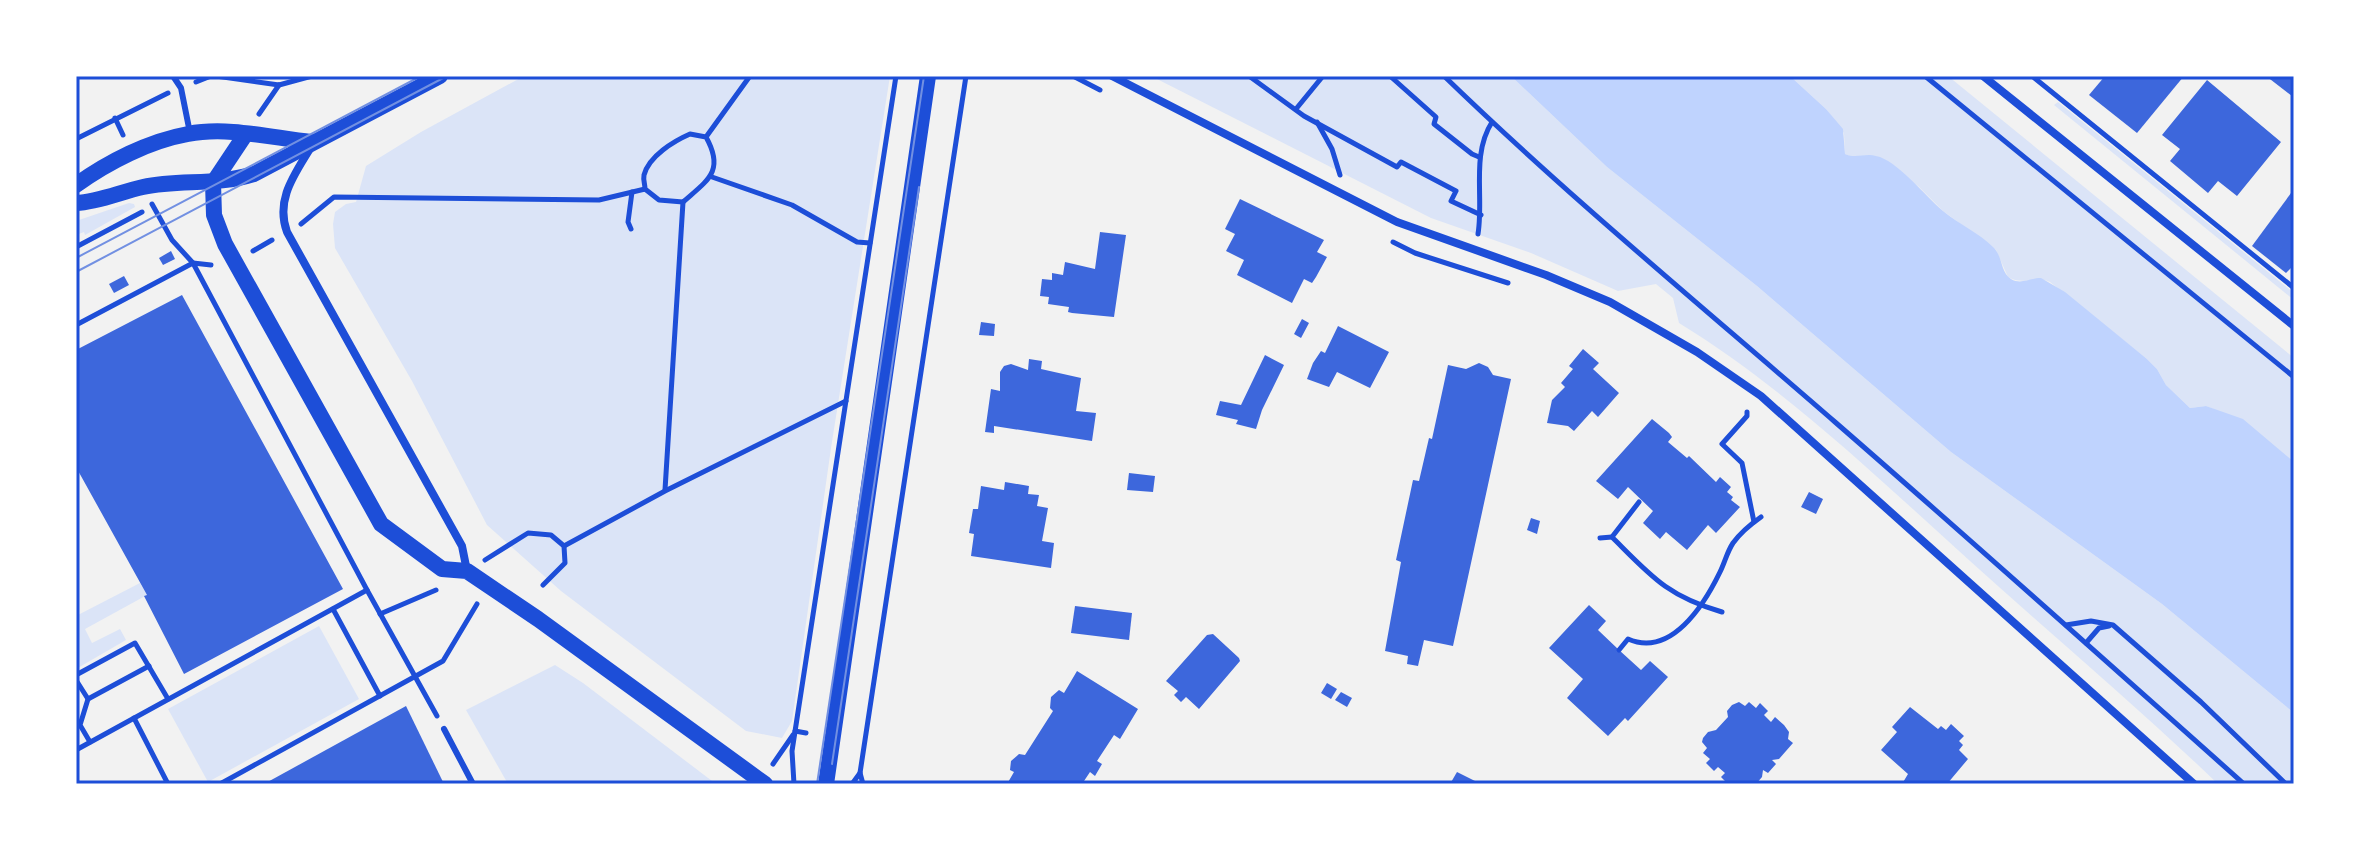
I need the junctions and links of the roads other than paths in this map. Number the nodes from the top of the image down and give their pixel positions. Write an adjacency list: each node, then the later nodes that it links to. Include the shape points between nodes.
1 (173, 76): 6 (lane, via 181,88)
2 (440, 76): 8 (main road)
3 (928, 76): 17 (main road)
4 (1112, 76): 18 (street, via 1397,222 1610,302 1697,352 1761,396)
5 (1983, 76): 12 (street)
6 (190, 133): 7 (main road); 10 (main road, via 145,147)
7 (245, 135): 8 (main road); 9 (main road)
8 (313, 143): 9 (main road, via 254,174); 13 (street, via 290,183 283,221 462,546)
9 (213, 183): 11 (main road, via 145,186); 13 (main road, via 215,221 225,244 376,517 442,569)
10 (76, 185)
11 (76, 203)
12 (2294, 326)
13 (467, 571): 15 (main road)
14 (444, 729): 16 (lane)
15 (763, 782)
16 (473, 784)
17 (826, 784)
18 (2194, 784)

